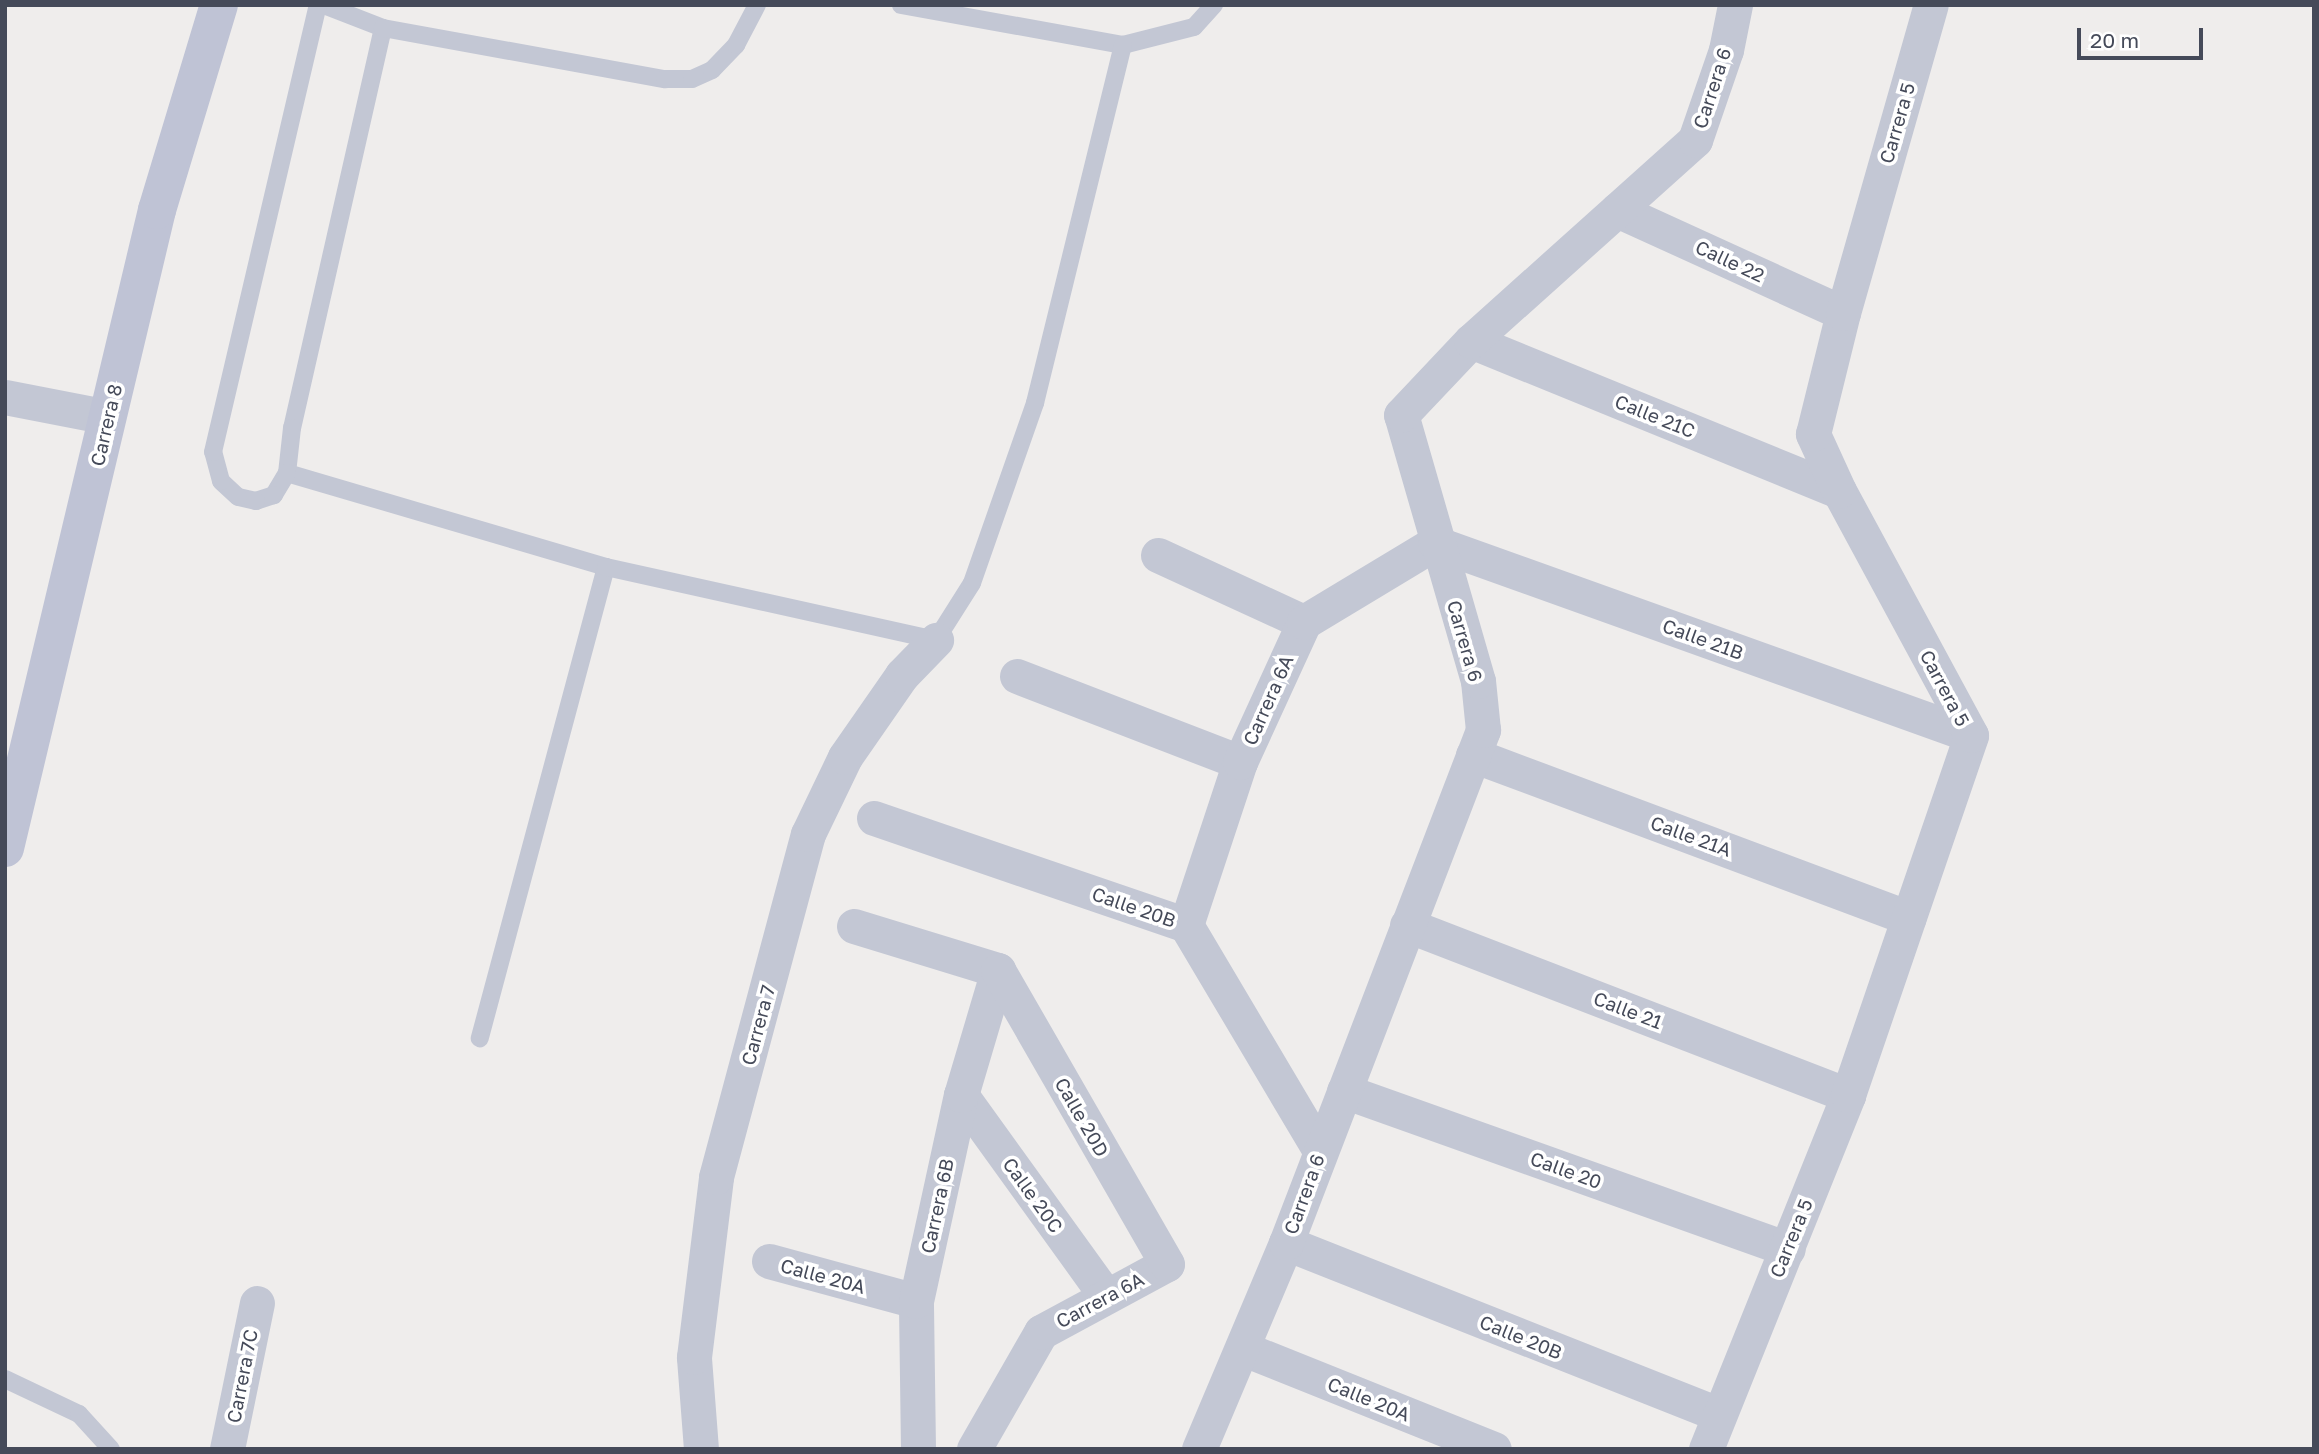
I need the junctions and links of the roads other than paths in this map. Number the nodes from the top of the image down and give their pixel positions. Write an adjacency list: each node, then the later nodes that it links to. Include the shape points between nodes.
1 (219, 5): 15 (main road, Carrera 8, via 157,209)
2 (318, 5): 16 (lane, via 213,452 220,481 238,497 256,501 274,495)
3 (324, 5): 9 (lane)
4 (757, 5): 9 (lane, via 736,45 712,70 692,79 665,79)
5 (901, 5): 10 (lane)
6 (1214, 5): 10 (lane, via 1194,27)
7 (1735, 5): 11 (street, Carrera 6, via 1726,50 1695,139)
8 (1931, 5): 12 (street, Carrera 5)
9 (383, 28): 16 (lane, via 292,428)
10 (1123, 45): 22 (lane, via 1035,403 972,583)
11 (1617, 210): 12 (street, Calle 22); 13 (street, Carrera 6)
12 (1843, 313): 17 (street, Carrera 5, via 1813,434)
13 (1471, 341): 17 (street, Calle 21C); 18 (street, Carrera 6, via 1401,415)
14 (5, 397): 15 (street)
15 (108, 417): 28 (main road, Carrera 8)
16 (287, 473): 20 (lane)
17 (1839, 491): 24 (street, Carrera 5)
18 (1435, 543): 21 (street); 24 (street, Calle 21B); 25 (street, Carrera 6, via 1478,681 1483,730)
19 (1158, 555): 21 (street)
20 (606, 567): 22 (lane); 34 (lane)
21 (1304, 621): 26 (street, Carrera 6A)
22 (936, 640): 51 (street, Carrera 7, via 902,675 845,757 808,834 716,1177 694,1357)
23 (1017, 677): 26 (street)
24 (1971, 735): 29 (street, Carrera 5)
25 (1473, 755): 29 (street, Calle 21A); 31 (street, Carrera 6)
26 (1240, 762): 30 (street, Carrera 6A)
27 (874, 817): 30 (street, Calle 20B)
28 (5, 846)
29 (1908, 918): 37 (street, Carrera 5)
30 (1185, 925): 38 (street, Calle 20B)
31 (1407, 925): 35 (street, Carrera 6); 37 (street, Calle 21)
32 (854, 926): 33 (street)
33 (998, 970): 36 (street, Carrera 6B); 42 (street, Calle 20D)
34 (480, 1038)
35 (1343, 1091): 38 (street, Carrera 6); 40 (street, Calle 20)
36 (961, 1095): 43 (street, Calle 20C); 44 (street, Carrera 6B)
37 (1848, 1095): 40 (street, Carrera 5)
38 (1320, 1151): 39 (street, Carrera 6)
39 (1286, 1244): 46 (street, Carrera 6); 48 (street, Calle 20B)
40 (1788, 1249): 48 (street, Carrera 5)
41 (769, 1261): 44 (street, Calle 20A)
42 (1167, 1264): 43 (street, Carrera 6A)
43 (1106, 1296): 53 (street, Carrera 6A, via 1041,1332)
44 (916, 1301): 52 (street, Carrera 6B)
45 (257, 1303): 50 (street, Carrera 7C)
46 (1244, 1349): 54 (street, Carrera 6); 55 (street, Calle 20A)
47 (5, 1379): 49 (lane, via 79,1414)
48 (1717, 1414): 56 (street, Carrera 5)
49 (111, 1449)
50 (227, 1449)
51 (701, 1449)
52 (918, 1449)
53 (974, 1449)
54 (1199, 1449)
55 (1494, 1449)
56 (1706, 1449)

